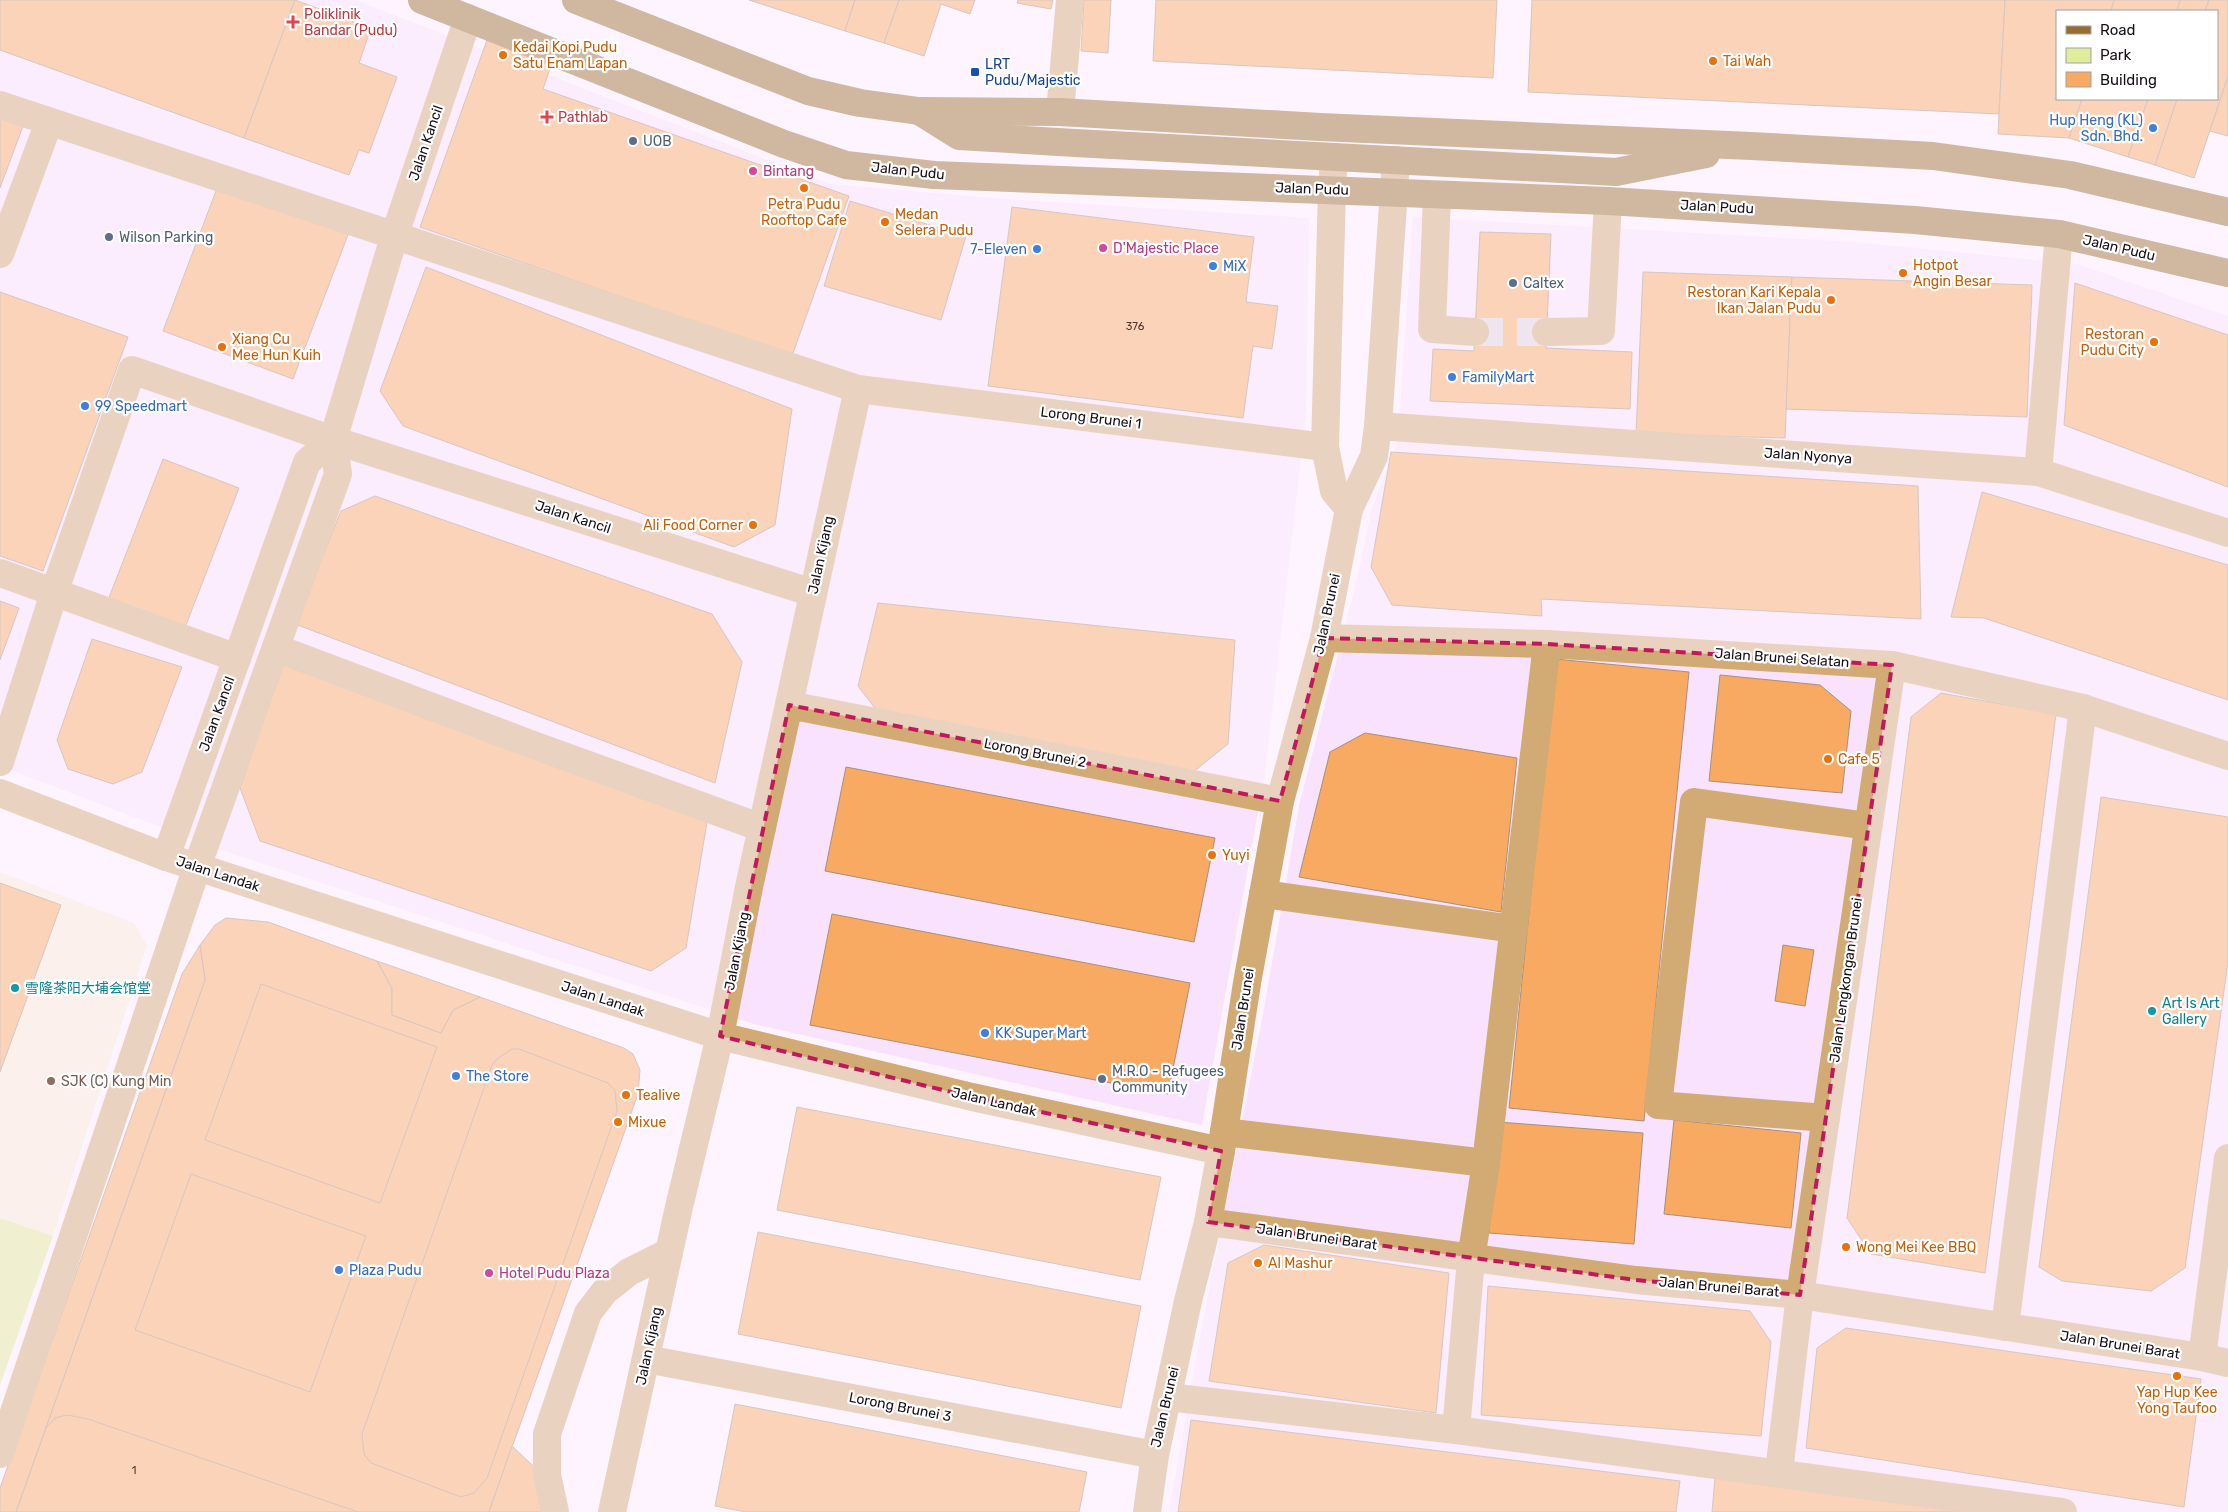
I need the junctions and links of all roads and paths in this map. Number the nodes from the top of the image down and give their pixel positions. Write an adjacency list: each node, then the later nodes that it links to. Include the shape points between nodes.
1 (422, 0): 4 (main road, Jalan Pudu)
2 (576, 0): 6 (main road, via 808,91 860,103)
3 (1070, 0): 7 (street)
4 (468, 18): 12 (main road, Jalan Pudu, via 784,144 846,165 934,175); 18 (street, Jalan Kancil)
5 (0, 105): 8 (street, Lorong Brunei 1)
6 (919, 110): 7 (main road); 10 (main road, via 959,136)
7 (1060, 112): 9 (main road)
8 (49, 122): 18 (street, Lorong Brunei 1); 19 (street)
9 (1751, 146): 11 (main road, via 1616,172); 16 (main road, via 1934,156 2070,175)
10 (1334, 157): 11 (main road); 12 (street)
11 (1396, 160): 13 (street, Jalan Brunei)
12 (1332, 190): 13 (main road, Jalan Pudu); 26 (street)
13 (1393, 193): 14 (main road, Jalan Pudu); 24 (street, Jalan Brunei)
14 (1437, 195): 15 (main road, Jalan Pudu); 21 (street, via 1432,330)
15 (1608, 201): 17 (main road, Jalan Pudu, via 1915,220); 22 (street, via 1600,331)
16 (2228, 212)
17 (2059, 234): 20 (main road, Jalan Pudu); 27 (street)
18 (394, 237): 23 (street, Lorong Brunei 1); 25 (street, Jalan Kancil)
19 (0, 254)
20 (2228, 273)
21 (1475, 332)
22 (1546, 332)
23 (858, 389): 26 (street, Lorong Brunei 1); 31 (street, Jalan Kijang)
24 (1378, 426): 27 (street, Jalan Nyonya); 28 (street, Jalan Brunei, via 1374,456)
25 (332, 440): 31 (street, Jalan Kancil); 32 (street, via 132,370); 35 (street, Jalan Kancil, via 338,474); 36 (street, Jalan Kancil, via 307,462)
26 (1325, 447): 28 (street, via 1334,492)
27 (2038, 472): 29 (street, Jalan Nyonya)
28 (1349, 509): 33 (street, Jalan Brunei)
29 (2228, 534)
30 (0, 573): 32 (street)
31 (813, 593): 38 (street, Jalan Kijang)
32 (54, 594): 36 (street); 41 (street)
33 (1324, 638): 34 (street, Jalan Brunei Selatan); 43 (street, Jalan Brunei)
34 (1547, 644): 37 (street, Jalan Brunei Selatan); 49 (street)
35 (276, 648): 45 (street, via 528,744); 47 (street, Jalan Kancil)
36 (237, 658): 46 (street, Jalan Kancil)
37 (1892, 665): 39 (street, Jalan Brunei Selatan); 44 (street, Jalan Lengkongan Brunei)
38 (789, 705): 43 (street, Lorong Brunei 2); 45 (street, Jalan Kijang)
39 (2083, 708): 40 (street, Jalan Brunei Selatan); 59 (street)
40 (2228, 756)
41 (0, 762)
42 (0, 793): 46 (street, Jalan Landak)
43 (1280, 801): 48 (street, Jalan Brunei)
44 (1868, 826): 51 (street, Jalan Lengkongan Brunei); 51 (street, via 1694,802 1658,1105)
45 (762, 828): 50 (street, Jalan Kijang)
46 (166, 857): 47 (street, Jalan Landak)
47 (197, 867): 50 (street, Jalan Landak); 65 (street, Jalan Kancil)
48 (1263, 894): 49 (street); 52 (street, Jalan Brunei, via 1246,983)
49 (1514, 929): 54 (street)
50 (720, 1036): 52 (street, Jalan Landak, via 972,1097); 56 (street, Jalan Kijang)
51 (1826, 1118): 58 (street, Jalan Lengkongan Brunei)
52 (1223, 1142): 54 (street, Jalan Landak); 55 (street, Jalan Brunei)
53 (2228, 1158): 60 (street)
54 (1486, 1163): 57 (street)
55 (1208, 1222): 57 (street, Jalan Brunei Barat); 63 (street, Jalan Brunei)
56 (669, 1252): 61 (street, Jalan Kijang); 68 (street, via 629,1272 605,1291 588,1313 547,1434 547,1475)
57 (1471, 1259): 58 (street, Jalan Brunei Barat, via 1636,1280); 64 (street)
58 (1800, 1295): 59 (street, Jalan Brunei Barat); 67 (street, Jalan Lengkongan Brunei)
59 (2005, 1327): 60 (street, Jalan Brunei Barat)
60 (2202, 1357): 62 (street, Jalan Brunei Barat)
61 (646, 1359): 66 (street, Lorong Brunei 3); 69 (street, Jalan Kijang)
62 (2228, 1363)
63 (1168, 1397): 64 (street); 66 (street, Jalan Brunei)
64 (1456, 1430): 67 (street)
65 (0, 1454)
66 (1154, 1455): 70 (street, Jalan Brunei)
67 (1779, 1472): 71 (street)
68 (555, 1512)
69 (612, 1512)
70 (1147, 1512)
71 (2063, 1512)

